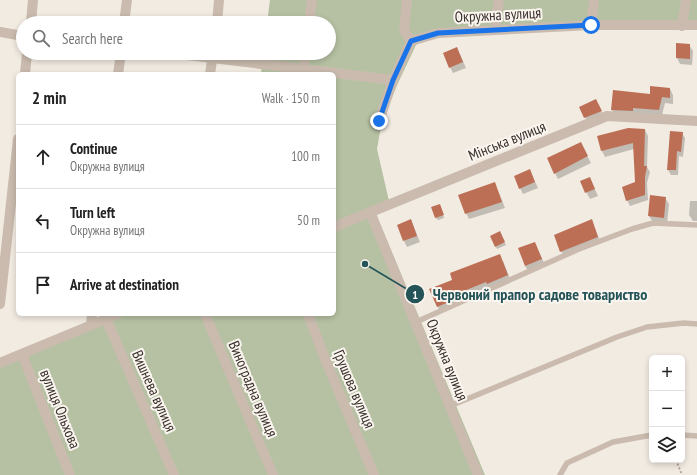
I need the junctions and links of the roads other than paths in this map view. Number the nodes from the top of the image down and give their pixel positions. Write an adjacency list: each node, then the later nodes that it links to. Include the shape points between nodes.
1 (33, 0): 9 (street)
2 (127, 0): 10 (street)
3 (219, 0): 11 (street)
4 (312, 0): 12 (street)
5 (407, 0): 19 (street, via 404,30)
6 (499, 0): 16 (street)
7 (594, 0): 13 (street)
8 (686, 0): 14 (street)
9 (32, 16)
10 (125, 16)
11 (218, 16)
12 (310, 16)
13 (591, 25): 14 (street, Окружна вулиця); 16 (street, Окружна вулиця)
14 (682, 26): 15 (street, Окружна вулиця)
15 (697, 26)
16 (495, 30): 19 (street, Окружна вулиця, via 438,33)
17 (0, 32): 18 (street)
18 (16, 35)
19 (411, 41): 31 (street)
20 (26, 60): 26 (street)
21 (120, 60): 27 (street)
22 (212, 60): 28 (street)
23 (241, 60): 25 (street)
24 (304, 60): 25 (street)
25 (303, 71): 29 (street)
26 (25, 72)
27 (118, 72)
28 (210, 72)
29 (313, 72)
30 (336, 74): 31 (street)
31 (393, 80): 32 (street)
32 (379, 121)
33 (697, 121): 35 (street, Мінська вулиця, via 607,116)
34 (16, 157): 38 (street)
35 (370, 212): 37 (street, Мінська вулиця); 44 (street, Окружна вулиця)
36 (697, 225): 44 (lane, via 653,223 632,229 579,249)
37 (336, 226)
38 (0, 304)
39 (92, 316): 46 (street)
40 (113, 316): 43 (street)
41 (206, 316): 55 (street, Виноградна вулиця)
42 (309, 316): 56 (street, Грушова вулиця)
43 (106, 319): 46 (street); 54 (street, Вишнева вулиця)
44 (416, 322): 49 (street, Окружна вулиця)
45 (697, 324): 49 (lane, via 647,326)
46 (91, 325): 47 (street)
47 (22, 354): 48 (street); 53 (street, вулиця Ольхова)
48 (0, 363)
49 (450, 406): 57 (street, Окружна вулиця)
50 (685, 435): 52 (lane)
51 (649, 436): 58 (lane, via 613,442 567,463)
52 (697, 436)
53 (70, 475)
54 (174, 475)
55 (273, 475)
56 (374, 475)
57 (478, 475)
58 (560, 475)

